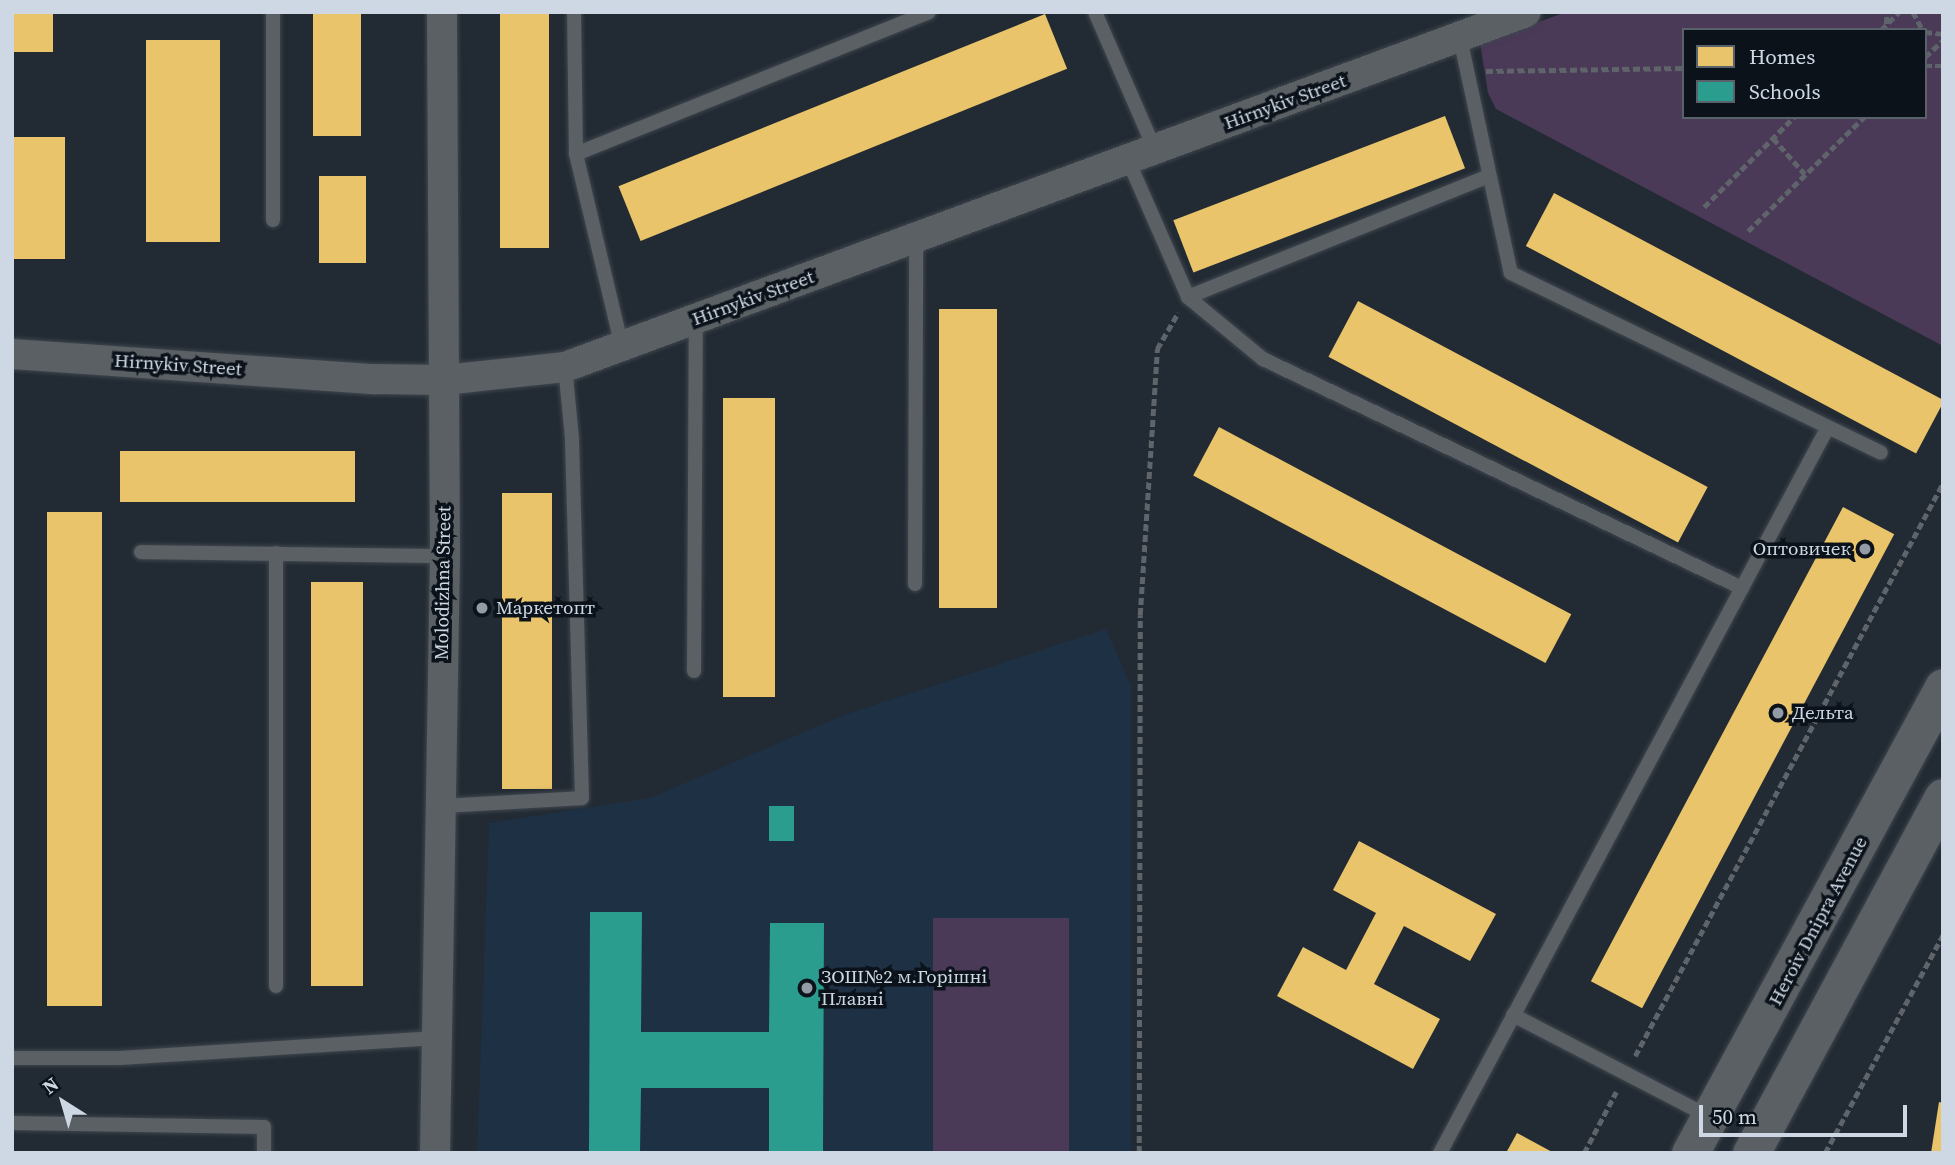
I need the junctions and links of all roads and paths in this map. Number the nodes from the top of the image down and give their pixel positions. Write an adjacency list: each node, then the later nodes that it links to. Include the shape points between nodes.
1 (273, 12): 26 (lane)
2 (442, 12): 34 (street, Molodizhna Street)
3 (574, 12): 21 (lane)
4 (929, 12): 21 (lane)
5 (1095, 12): 22 (lane)
6 (1526, 12): 13 (street, Hirnykiv Street)
7 (1887, 12): 10 (path)
8 (1899, 12): 10 (path)
9 (1913, 12): 12 (path)
10 (1886, 25): 11 (path)
11 (1883, 28)
12 (1922, 28)
13 (1460, 38): 17 (lane); 22 (street, Hirnykiv Street)
14 (1943, 40): 15 (path)
15 (1927, 55)
16 (1682, 68): 17 (path)
17 (1467, 71): 24 (lane)
18 (1792, 119): 20 (path)
19 (1862, 119): 23 (path)
20 (1773, 138): 23 (path); 25 (path)
21 (576, 154): 31 (lane)
22 (1141, 155): 28 (street, Hirnykiv Street); 29 (lane)
23 (1805, 174): 27 (path)
24 (1489, 176): 29 (lane); 35 (lane, via 1511,273)
25 (1704, 207)
26 (273, 220)
27 (1748, 231)
28 (916, 238): 30 (street, Hirnykiv Street); 41 (lane)
29 (1188, 297): 42 (lane, via 1263,359); 58 (path, via 1157,349 1140,615)
30 (696, 319): 31 (street, Hirnykiv Street); 43 (lane)
31 (622, 347): 33 (street, Hirnykiv Street)
32 (12, 354): 34 (street, Hirnykiv Street)
33 (565, 367): 34 (street, Hirnykiv Street); 46 (lane, via 572,438 582,798)
34 (444, 380): 40 (street, Molodizhna Street)
35 (1828, 427): 36 (lane); 42 (lane)
36 (1881, 453)
37 (1943, 483): 52 (path)
38 (141, 552): 39 (lane)
39 (276, 553): 40 (lane); 48 (lane)
40 (445, 556): 46 (street, Molodizhna Street)
41 (915, 584)
42 (1742, 588): 49 (lane)
43 (694, 671)
44 (1943, 687): 53 (street, Heroiv Dnipra Avenue)
45 (1943, 797): 55 (street)
46 (440, 806): 50 (street, Molodizhna Street)
47 (1943, 935): 62 (path)
48 (276, 986)
49 (1514, 1015): 52 (lane); 59 (lane)
50 (436, 1038): 51 (lane, via 120,1058); 57 (street, Molodizhna Street)
51 (12, 1058)
52 (1626, 1074): 53 (lane); 60 (path)
53 (1712, 1118): 61 (street, Heroiv Dnipra Avenue)
54 (12, 1123): 56 (lane, via 264,1126)
55 (1760, 1150)
56 (264, 1153)
57 (435, 1153)
58 (1139, 1153)
59 (1440, 1153)
60 (1584, 1153)
61 (1690, 1153)
62 (1825, 1153)

